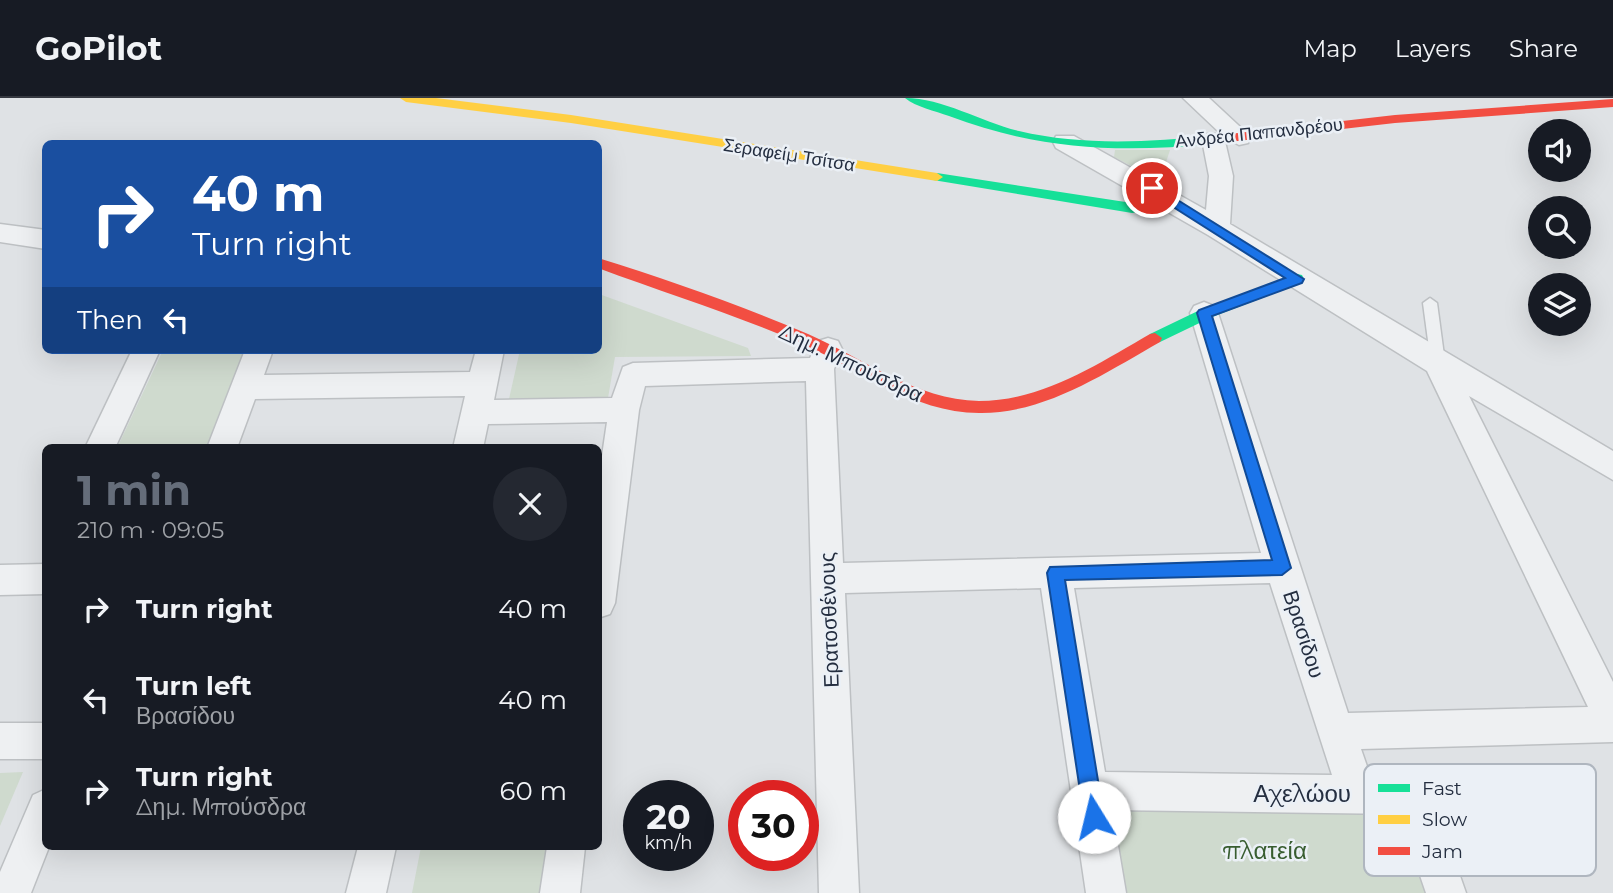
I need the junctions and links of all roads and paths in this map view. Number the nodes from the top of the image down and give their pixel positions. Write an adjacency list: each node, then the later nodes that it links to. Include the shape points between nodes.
1 (406, 98): 7 (street, Σεραφείμ Τσίτσα, via 571,119 1118,206 1156,207)
2 (911, 98): 6 (street, Ανδρέα Παπανδρέου, via 1014,134)
3 (1195, 98): 5 (street)
4 (1613, 103): 5 (street, Ανδρέα Παπανδρέου)
5 (1227, 138): 6 (street, Ανδρέα Παπανδρέου, via 1153,144); 8 (street)
6 (1065, 142): 7 (street)
7 (1168, 198): 8 (street)
8 (1217, 228): 12 (street)
9 (3, 240): 10 (street)
10 (42, 240)
11 (602, 265): 18 (street, Δημ. Μπούσδρα)
12 (1297, 279): 14 (street, Δημ. Μπούσδρα); 19 (street)
13 (1430, 303): 19 (lane)
14 (1204, 313): 18 (street, Δημ. Μπούσδρα, via 1053,390 995,406 958,407 926,399); 27 (street, Βρασίδου)
15 (144, 354): 23 (street)
16 (257, 354): 20 (street)
17 (489, 354): 21 (street)
18 (824, 359): 22 (street, via 632,375); 31 (street, Ερατοσθένους)
19 (1438, 363): 26 (street); 33 (street)
20 (245, 387): 21 (street); 24 (street)
21 (479, 398): 22 (street); 25 (street)
22 (624, 410): 29 (street)
23 (102, 444)
24 (224, 444)
25 (469, 444)
26 (1613, 467)
27 (1282, 568): 30 (street); 34 (street, Βρασίδου)
28 (42, 573): 32 (street)
29 (602, 573)
30 (1055, 573): 31 (street); 37 (street)
31 (828, 578): 47 (street, Ερατοσθένους)
32 (0, 580)
33 (1613, 722): 34 (street)
34 (1336, 731): 38 (street, Βρασίδου)
35 (0, 741): 36 (street)
36 (42, 741)
37 (1090, 792): 38 (street, Αχελώου); 48 (street)
38 (1357, 793): 39 (street, Αχελώου)
39 (1364, 793)
40 (42, 818): 44 (street)
41 (376, 850): 45 (street)
42 (566, 850): 46 (street)
43 (1440, 876): 49 (street, Αχελώου)
44 (11, 893)
45 (366, 893)
46 (560, 893)
47 (839, 893)
48 (1106, 893)
49 (1446, 893)

